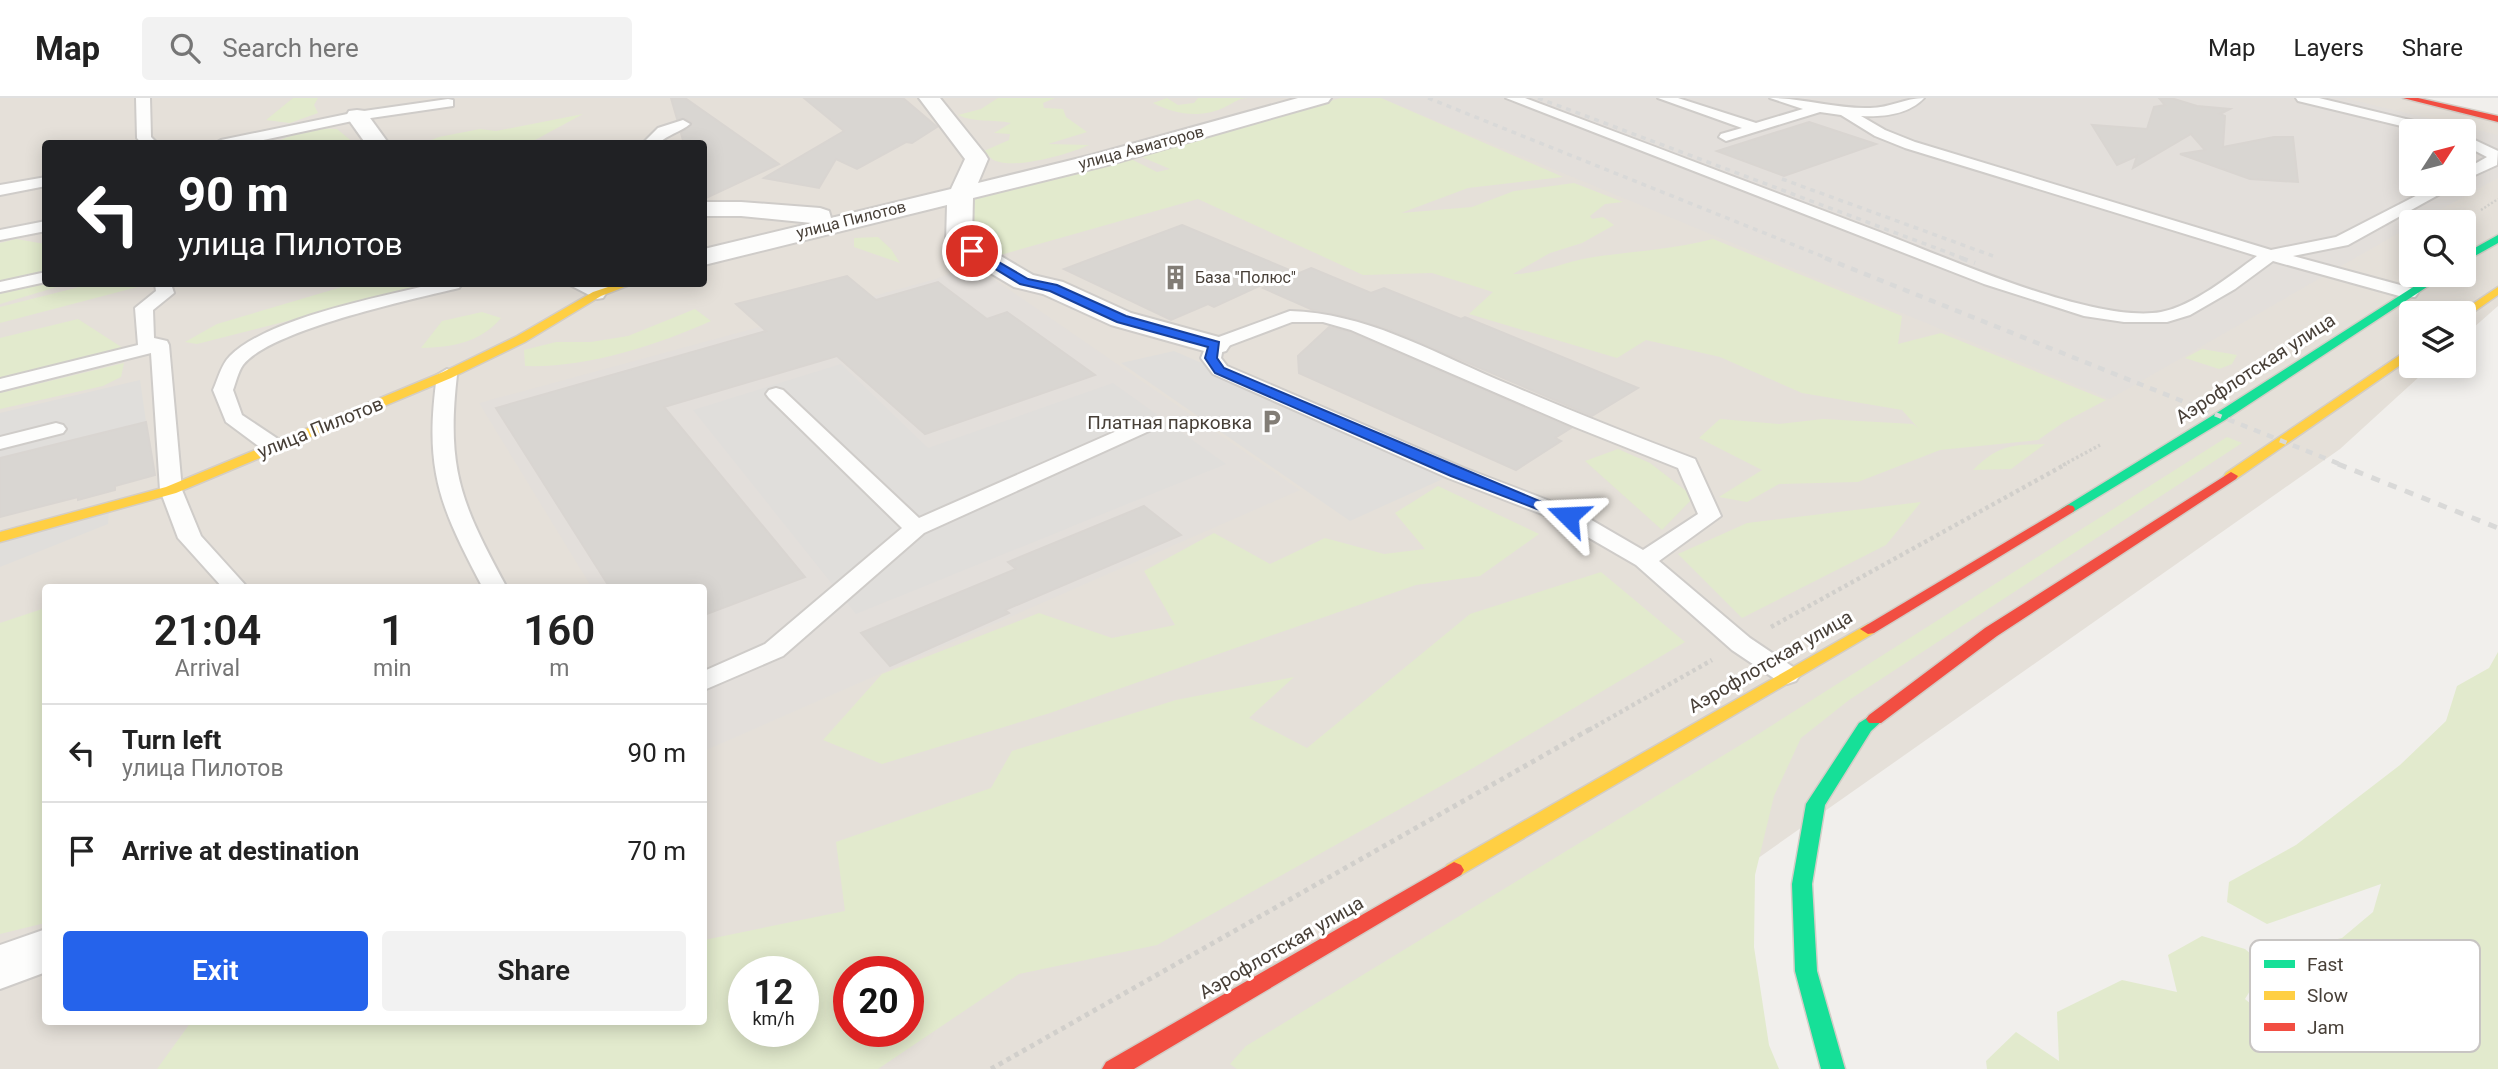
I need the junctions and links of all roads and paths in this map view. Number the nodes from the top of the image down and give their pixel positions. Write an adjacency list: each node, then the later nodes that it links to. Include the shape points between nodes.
1 (143, 98): 19 (lane)
2 (929, 98): 27 (street, via 977,159)
3 (1321, 98): 27 (street, улица Авиаторов, via 1099,160)
4 (1513, 98): 35 (lane, via 1990,281 2084,311 2161,318 2184,311 2229,285)
5 (1665, 98): 17 (lane)
6 (1777, 98): 12 (lane)
7 (1917, 98): 13 (lane, via 1911,105 1888,110)
8 (2303, 98): 15 (lane)
9 (2407, 98): 14 (main road)
10 (448, 103): 11 (lane)
11 (361, 107): 20 (lane); 21 (street)
12 (1817, 109): 13 (lane); 17 (lane)
13 (1846, 113): 35 (lane, via 1910,145)
14 (2498, 119)
15 (2399, 121)
16 (683, 124): 22 (lane)
17 (1757, 128): 18 (lane)
18 (1726, 137)
19 (146, 140)
20 (236, 140)
21 (376, 140)
22 (653, 140)
23 (2476, 145): 24 (lane, via 2495,155 2492,162)
24 (2476, 170)
25 (42, 182): 26 (lane)
26 (0, 190)
27 (959, 193): 30 (street, улица Пилотов); 47 (street, via 959,243 986,260 1024,281 1053,288 1121,319)
28 (2427, 196): 35 (lane, via 2342,241)
29 (707, 209): 30 (street)
30 (851, 219): 36 (street, улица Пилотов)
31 (42, 227): 32 (lane)
32 (0, 235)
33 (2498, 238): 34 (main road)
34 (2476, 252)
35 (2270, 255): 44 (lane)
36 (707, 256)
37 (42, 278): 38 (lane)
38 (0, 287)
39 (164, 287): 46 (lane, via 165,293 144,308 145,342)
40 (442, 287): 56 (lane, via 270,338 237,361 223,390 233,418)
41 (2419, 287): 44 (main road, Аэрофлотская улица)
42 (600, 289): 49 (main road, улица Пилотов, via 521,339)
43 (2498, 290): 45 (main road)
44 (2409, 293): 64 (main road, Аэрофлотская улица, via 2220,416)
45 (2476, 306)
46 (160, 345): 50 (lane); 57 (lane)
47 (1215, 345): 60 (lane, via 1211,358 1220,370 1456,473 1568,516); 60 (lane, via 1290,316 1323,317 1357,326 1688,464 1710,516)
48 (2399, 360): 70 (main road, via 2272,450 1991,632 1865,727 1816,804 1802,884 1806,971)
49 (447, 375): 56 (main road, улица Пилотов); 62 (lane, via 442,410 445,472 466,533)
50 (0, 385)
51 (776, 394): 58 (lane)
52 (1151, 423): 58 (lane)
53 (56, 429): 55 (lane)
54 (2107, 441): 63 (path)
55 (0, 443)
56 (273, 446): 57 (main road, улица Пилотов)
57 (171, 491): 59 (main road, улица Пилотов); 61 (lane, via 190,538)
58 (916, 528): 65 (lane, via 774,650)
59 (0, 537)
60 (1644, 560): 63 (lane)
61 (232, 584)
62 (493, 584)
63 (1741, 644): 64 (lane); 68 (path)
64 (1787, 676): 69 (main road, Аэрофлотская улица)
65 (707, 680)
66 (42, 951): 67 (street)
67 (0, 967)
68 (990, 1069)
69 (1114, 1069)
70 (1833, 1069)

